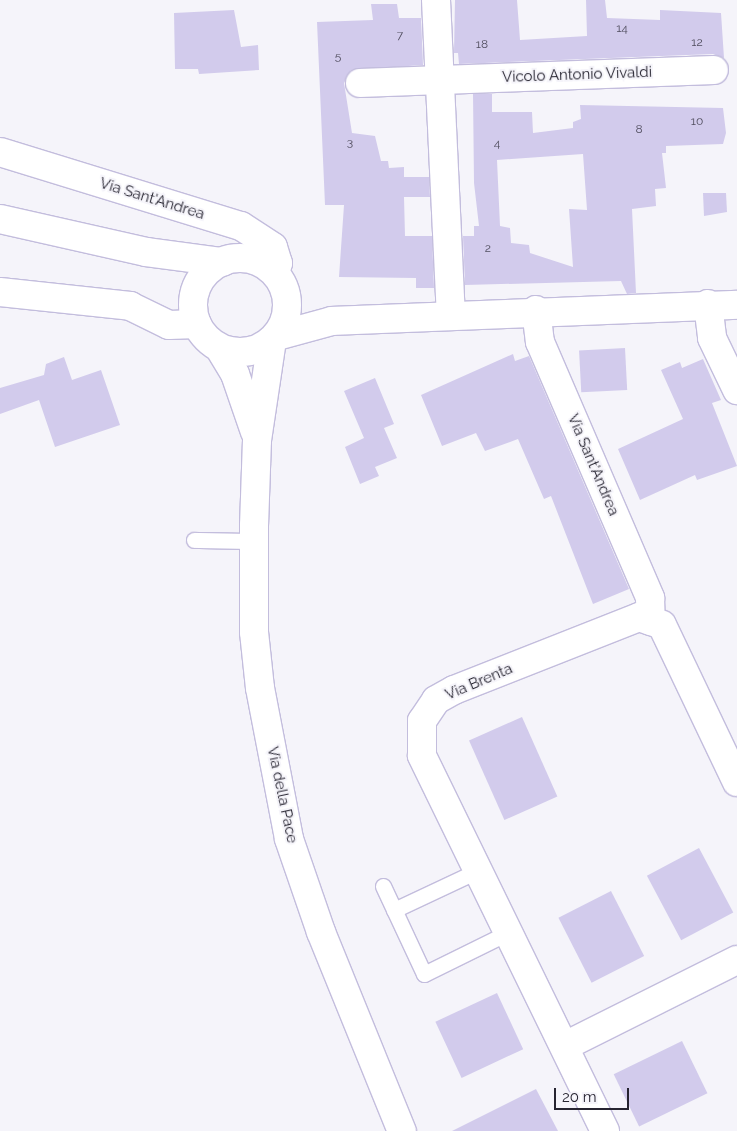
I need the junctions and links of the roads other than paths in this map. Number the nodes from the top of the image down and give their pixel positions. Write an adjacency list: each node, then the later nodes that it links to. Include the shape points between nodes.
1 (436, 0): 3 (street)
2 (714, 70): 3 (street, Vicolo Antonio Vivaldi)
3 (440, 80): 4 (street, Vicolo Antonio Vivaldi); 15 (street)
4 (360, 83)
5 (0, 152): 9 (street, Via Sant'Andrea, via 241,226 273,247)
6 (0, 219): 7 (street)
7 (146, 252): 8 (street); 14 (street, via 180,279)
8 (222, 262): 9 (street, via 255,260); 14 (street, via 205,273)
9 (281, 282): 16 (street); 17 (street, via 287,313)
10 (0, 292): 14 (street, via 130,306 169,325)
11 (708, 304): 12 (street); 13 (street); 19 (street, via 712,338)
12 (737, 305)
13 (536, 310): 15 (street); 23 (street, Via Sant'Andrea, via 540,342 650,598)
14 (195, 311): 18 (street)
15 (451, 313): 16 (street)
16 (332, 321): 17 (street)
17 (275, 338): 18 (street, via 252,351); 20 (street, Via della Pace)
18 (220, 349): 20 (street, Via della Pace, via 235,374)
19 (737, 390)
20 (257, 440): 22 (street, Via della Pace)
21 (194, 540): 22 (lane)
22 (254, 542): 31 (street, Via della Pace, via 254,632 260,688 290,839 321,932)
23 (651, 620): 24 (street, via 662,625); 25 (street, Via Brenta, via 639,617 454,690 429,708 419,740 422,755)
24 (737, 782)
25 (479, 870): 27 (lane); 28 (street, Via Brenta)
26 (383, 886): 27 (lane)
27 (394, 910): 28 (lane, via 424,974)
28 (509, 932): 30 (street, Via Brenta)
29 (737, 960): 30 (street)
30 (565, 1046): 32 (street, Via Brenta)
31 (402, 1131)
32 (605, 1131)

